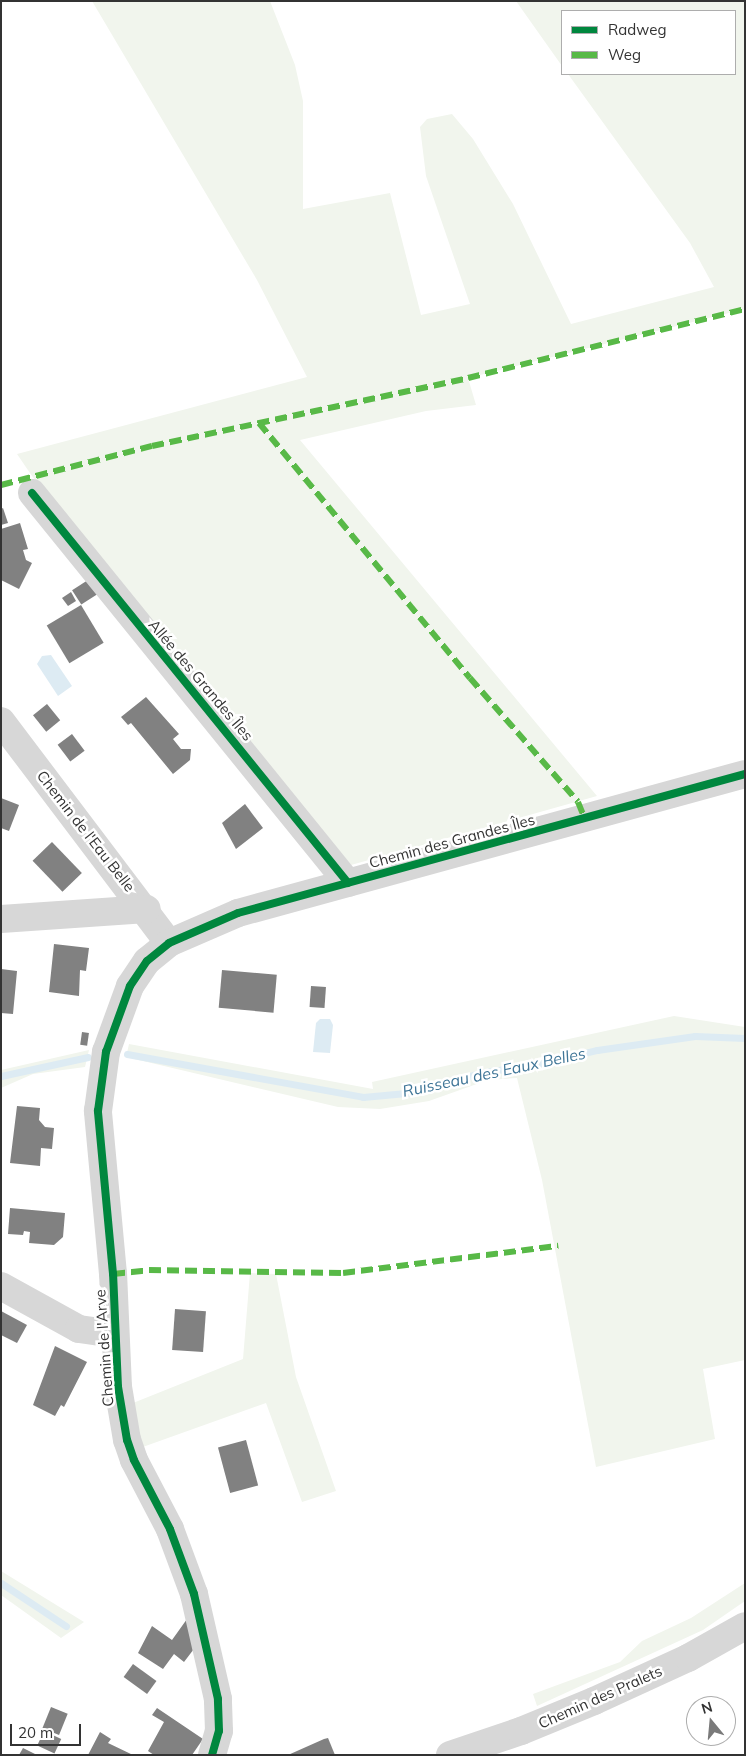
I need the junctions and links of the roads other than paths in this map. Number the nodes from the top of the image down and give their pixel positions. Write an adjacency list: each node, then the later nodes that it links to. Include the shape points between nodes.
1 (32, 493): 4 (street, Allée des Grandes Îles)
2 (1, 721): 5 (street, Chemin de l'Eau Belle)
3 (745, 774): 4 (street, Chemin des Grandes Îles)
4 (348, 884): 7 (street, Chemin des Grandes Îles, via 238,913)
5 (147, 909): 6 (street); 7 (street, Chemin de l'Eau Belle)
6 (1, 919)
7 (170, 943): 9 (street, Chemin de l'Arve, via 148,962 130,986 106,1052 100,1085 99,1140 113,1274)
8 (1, 1286): 9 (street, via 79,1329)
9 (114, 1334): 11 (street, Chemin de l'Arve, via 127,1440 181,1554 210,1659 219,1716 219,1731)
10 (745, 1626): 12 (street, Chemin des Pralets, via 688,1658 594,1701 522,1731)
11 (212, 1755)
12 (450, 1755)

